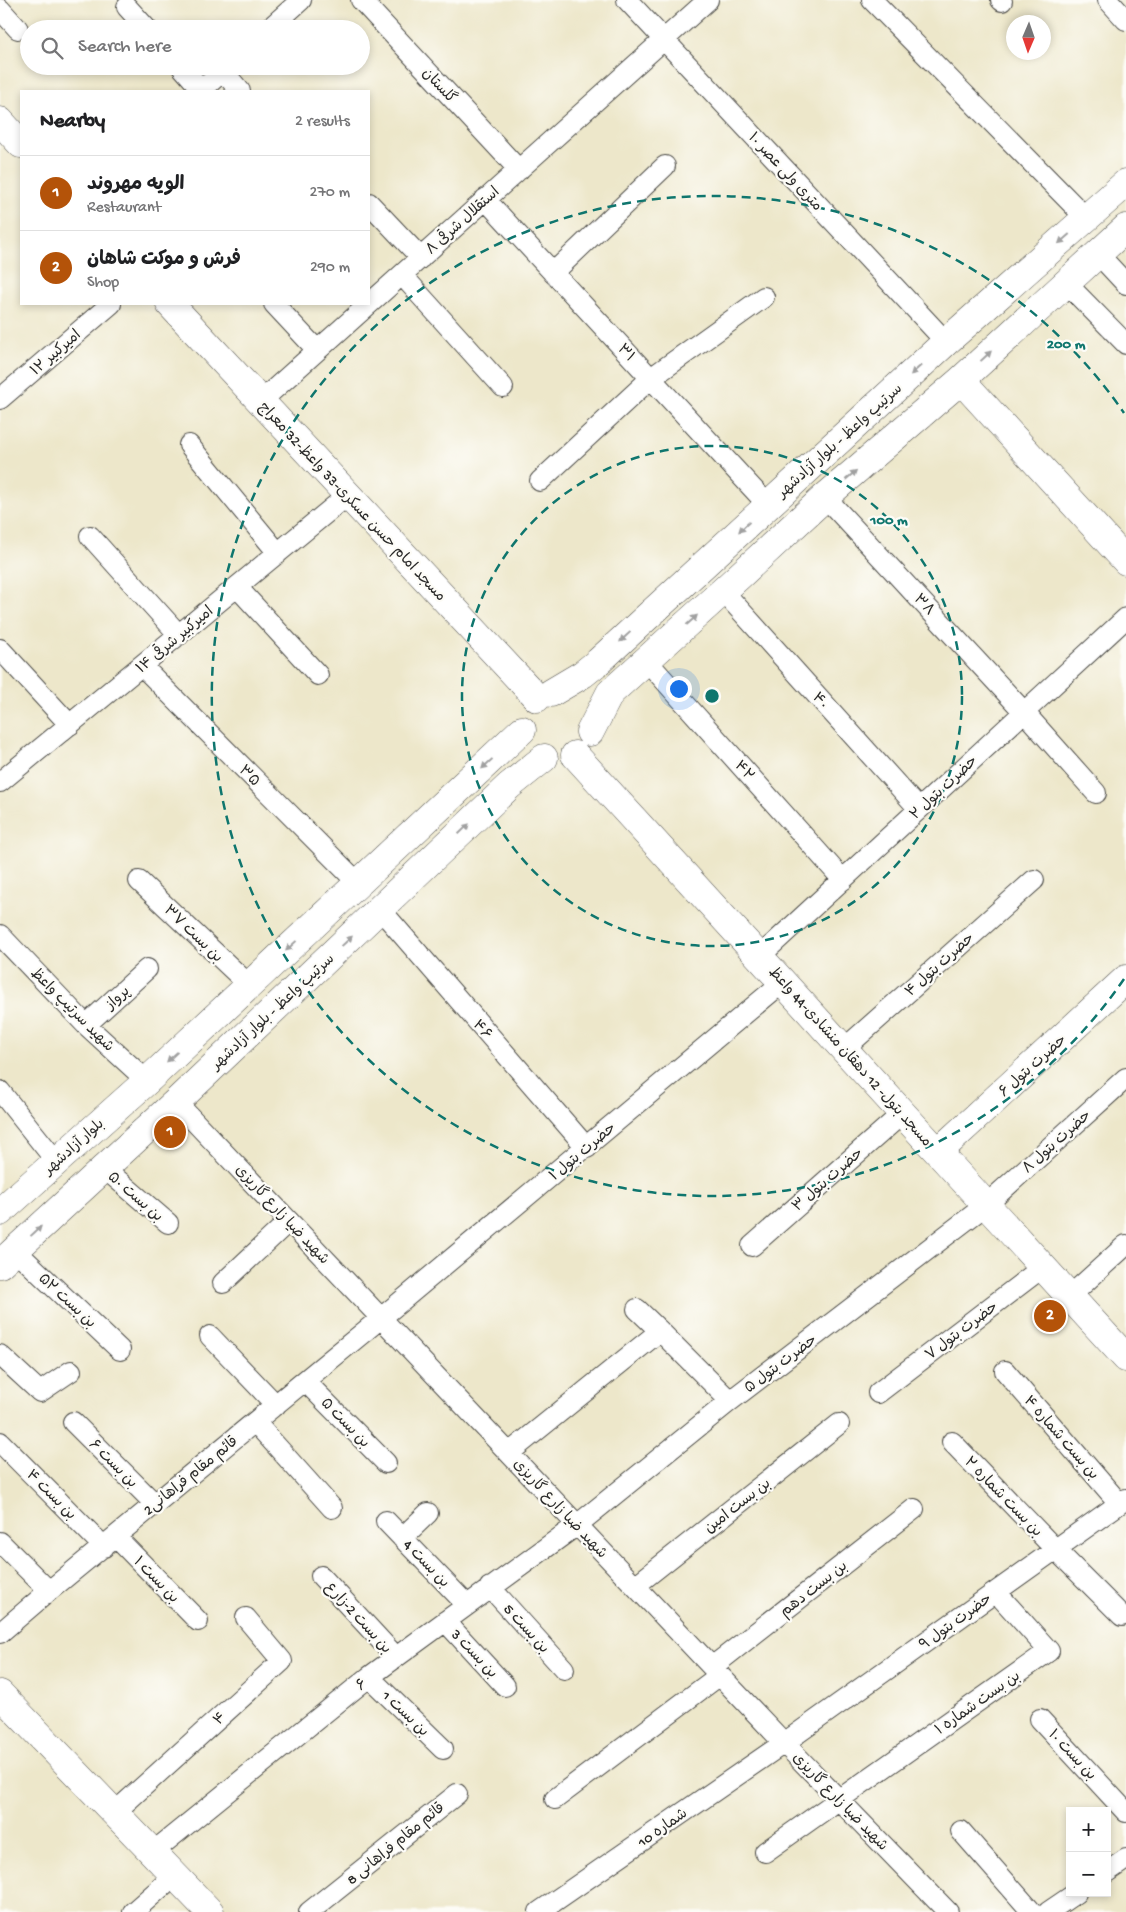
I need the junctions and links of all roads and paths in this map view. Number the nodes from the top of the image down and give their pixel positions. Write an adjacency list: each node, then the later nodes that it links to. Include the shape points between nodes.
1 (301, 0): 10 (street)
2 (361, 0): 23 (street, گلستان)
3 (627, 0): 13 (street, ۱۰ متری ولی عصر)
4 (708, 0): 13 (street, استقلال شرقی ۸)
5 (872, 0): 27 (street)
6 (1108, 0): 11 (street)
7 (127, 7): 9 (street)
8 (0, 9): 12 (street)
9 (139, 20)
10 (279, 20)
11 (1126, 20)
12 (18, 29)
13 (664, 40): 23 (street, استقلال شرقی ۸); 41 (street, ۱۰ متری ولی عصر)
14 (188, 75): 17 (street)
15 (218, 75): 18 (street)
16 (230, 75): 19 (street)
17 (200, 90)
18 (202, 90)
19 (239, 90)
20 (0, 122): 21 (main road)
21 (20, 143)
22 (665, 166): 31 (street)
23 (519, 170): 25 (street, استقلال شرقی ۸)
24 (1126, 183): 27 (main road, سرتیپ واعظ - بلوار آزادشهر)
25 (485, 200): 30 (street, استقلال شرقی ۸); 31 (street, ۳۱)
26 (370, 204): 30 (street)
27 (1087, 218): 41 (main road, سرتیپ واعظ - بلوار آزادشهر, one-way to 41)
28 (1126, 228): 29 (main road)
29 (1098, 254): 33 (main road); 34 (street)
30 (421, 258): 32 (street, استقلال شرقی ۸)
31 (553, 273): 44 (street, ۳۱)
32 (402, 275): 36 (street, استقلال شرقی ۸); 46 (street)
33 (1066, 283): 42 (street); 45 (main road, one-way to 33)
34 (1126, 284)
35 (764, 297): 44 (street)
36 (370, 304)
37 (110, 305): 47 (street, امیرکبیر ۱۲)
38 (171, 305): 48 (main road, مسجد امام حسن عسکری-33 واعظ-32 معراج)
39 (275, 305): 43 (street)
40 (368, 305): 43 (street, استقلال شرقی ۸)
41 (946, 342): 53 (main road, سرتیپ واعظ - بلوار آزادشهر, one-way to 53)
42 (1126, 344)
43 (318, 350): 48 (street, استقلال شرقی ۸)
44 (651, 378): 50 (street); 53 (street, ۳۱)
45 (961, 380): 52 (main road, one-way to 45); 56 (main road)
46 (503, 387)
47 (0, 399)
48 (260, 401): 51 (main road, مسجد امام حسن عسکری-33 واعظ-32 معراج)
49 (189, 445): 55 (street)
50 (540, 481)
51 (348, 495): 55 (street, ۱۴ امیرکبیر شرقی); 65 (main road, مسجد امام حسن عسکری-33 واعظ-32 معراج)
52 (825, 497): 58 (main road); 66 (street, ۳۸)
53 (768, 505): 65 (main road, سرتیپ واعظ - بلوار آزادشهر, one-way to 65, via 584,674)
54 (90, 536): 60 (street)
55 (278, 553): 57 (street, ۱۴ امیرکبیر شرقی)
56 (1126, 561)
57 (237, 587): 60 (street, ۱۴ امیرکبیر شرقی); 64 (street)
58 (724, 591): 62 (main road, one-way to 58); 74 (street, ۴۰)
59 (1126, 618): 66 (street, حضرت بتول ۲)
60 (179, 635): 63 (street, ۱۴ امیرکبیر شرقی)
61 (0, 649): 67 (street)
62 (647, 661): 69 (main road, via 610,693); 76 (street, ۴۲)
63 (142, 666): 67 (street, ۱۴ امیرکبیر شرقی); 78 (street, ۳۵)
64 (318, 674)
65 (544, 695): 68 (main road, via 525,712); 69 (main road, via 561,692 580,702 587,711)
66 (1024, 712): 73 (street, ۳۸); 74 (street, حضرت بتول ۲)
67 (70, 725): 72 (street, ۱۴ امیرکبیر شرقی)
68 (522, 730): 71 (main road, via 529,747); 78 (main road, one-way to 78)
69 (590, 732): 70 (main road, via 583,747)
70 (575, 754): 71 (main road, via 565,759); 81 (main road, مسجد بتول- 12 دهقان منشادی-44 واعظ)
71 (544, 758): 79 (main road, سرتیپ واعظ - بلوار آزادشهر, one-way to 71, via 509,786)
72 (0, 782)
73 (1096, 793)
74 (919, 809): 76 (street, حضرت بتول ۲)
75 (139, 880): 85 (street, بن بست ۳۷)
76 (843, 880): 81 (street, حضرت بتول ۲)
77 (1034, 880): 87 (street, حضرت بتول ۴)
78 (358, 883): 85 (main road, one-way to 85)
79 (380, 910): 91 (main road, سرتیپ واعظ - بلوار آزادشهر, one-way to 79); 93 (street, ۴۶)
80 (0, 934): 86 (street, شهید سرتیپ واعظ)
81 (760, 957): 84 (main road, مسجد بتول- 12 دهقان منشادی-44 واعظ)
82 (147, 968): 86 (street, پرواز)
83 (1126, 979): 94 (main road, حضرت بتول ۶)
84 (783, 982): 87 (main road, مسجد بتول- 12 دهقان منشادی-44 واعظ); 93 (street, حضرت بتول ۱)
85 (249, 985): 89 (main road, one-way to 89)
86 (86, 1025): 89 (street, شهید سرتیپ واعظ)
87 (844, 1049): 92 (main road, مسجد بتول- 12 دهقان منشادی-44 واعظ)
88 (1126, 1078): 97 (street, حضرت بتول ۸)
89 (147, 1081): 95 (main road, بلوار آزادشهر)
90 (0, 1091): 95 (street)
91 (176, 1102): 96 (main road, سرتیپ واعظ - بلوار آزادشهر); 99 (street, شهید ضیا زارع گاریزی)
92 (903, 1113): 94 (main road, مسجد بتول- 12 دهقان منشادی-44 واعظ); 102 (street, حضرت بتول ۳)
93 (587, 1148): 108 (street, حضرت بتول ۱)
94 (938, 1152): 97 (main road, مسجد بتول- 12 دهقان منشادی-44 واعظ)
95 (56, 1161): 98 (main road, بلوار آزادشهر)
96 (104, 1168): 100 (street, بن بست ۵۰); 103 (main road, سرتیپ واعظ - بلوار آزادشهر, one-way to 96)
97 (986, 1205): 104 (main road, مسجد بتول- 12 دهقان منشادی-44 واعظ); 118 (street, حضرت بتول ۵)
98 (0, 1212)
99 (289, 1221): 105 (street); 108 (street, شهید ضیا زارع گاریزی)
100 (168, 1224)
101 (1126, 1245): 106 (street)
102 (752, 1246)
103 (7, 1257): 111 (street, بن بست ۵۲)
104 (1043, 1267): 106 (main road, مسجد بتول- 12 دهقان منشادی-44 واعظ); 117 (street, حضرت بتول ۷)
105 (223, 1283)
106 (1070, 1296): 113 (main road, مسجد بتول- 12 دهقان منشادی-44 واعظ)
107 (637, 1309): 109 (street)
108 (381, 1318): 116 (street, 2قائم مقام فراهانی); 125 (street, شهید ضیا زارع گاریزی)
109 (660, 1331): 118 (street); 125 (street)
110 (210, 1336): 119 (street)
111 (120, 1350)
112 (0, 1355): 114 (street, via 40,1392)
113 (1125, 1355)
114 (71, 1371)
115 (1005, 1371): 127 (street, بن بست شماره ۴)
116 (305, 1381): 119 (street, 2قائم مقام فراهانی); 126 (street, بن بست ۵)
117 (878, 1392)
118 (730, 1401): 133 (street, حضرت بتول ۵)
119 (276, 1405): 121 (street, 2قائم مقام فراهانی)
120 (73, 1422): 128 (street, بن بست ۶)
121 (255, 1422): 128 (street, 2قائم مقام فراهانی); 129 (street)
122 (839, 1424): 139 (street, بن بست امین)
123 (0, 1442): 136 (street, بن بست ۴)
124 (952, 1442): 137 (street, بن بست شماره ۲)
125 (509, 1453): 133 (street, شهید ضیا زارع گاریزی)
126 (386, 1463)
127 (1123, 1501): 137 (street, حضرت بتول ۹)
128 (154, 1504): 136 (street, 2قائم مقام فراهانی)
129 (332, 1508)
130 (914, 1509): 151 (street, بن بست دهم)
131 (428, 1513): 134 (street)
132 (386, 1521): 134 (street, بن بست 4)
133 (577, 1525): 139 (street, شهید ضیا زارع گاریزی); 140 (street, ۶)
134 (402, 1538): 143 (street, بن بست 4)
135 (0, 1542): 141 (street)
136 (110, 1542): 141 (street, 2قائم مقام فراهانی); 146 (street, بن بست ۱)
137 (1055, 1549): 142 (street, حضرت بتول ۹); 144 (street, بن بست شماره ۲)
138 (321, 1576): 149 (street, بن بست 2-زارع)
139 (635, 1586): 151 (street, شهید ضیا زارع گاریزی)
140 (490, 1587): 143 (street, ۶); 150 (street, بن بست 5)
141 (49, 1591): 148 (street, 2قائم مقام فراهانی)
142 (996, 1592): 156 (street, حضرت بتول ۹); 160 (street, بن بست شماره ۱, via 1049,1651)
143 (467, 1605): 147 (street, ۶)
144 (1122, 1616)
145 (246, 1618): 162 (street, ۴, via 282,1661)
146 (198, 1621)
147 (445, 1621): 149 (street, ۶); 153 (street, بن بست 3)
148 (0, 1633)
149 (396, 1657): 152 (street, ۶)
150 (564, 1669)
151 (716, 1671): 156 (street, شهید ضیا زارع گاریزی); 159 (street, بن بست دهم)
152 (369, 1677): 157 (street, بن بست 1); 164 (street, ۶)
153 (505, 1686)
154 (0, 1694): 162 (main road)
155 (1040, 1719): 161 (street, بن بست ۱۰)
156 (784, 1743): 160 (street, شهید ضیا زارع گاریزی); 173 (street, شماره 10)
157 (443, 1749)
158 (457, 1794): 172 (street, 8 قائم مقام فراهانی)
159 (555, 1800)
160 (840, 1800): 165 (street); 174 (street, شهید ضیا زارع گاریزی)
161 (1126, 1812)
162 (114, 1813): 164 (main road)
163 (961, 1831): 175 (street)
164 (152, 1852): 168 (main road)
165 (765, 1852)
166 (1126, 1859): 167 (street)
167 (1111, 1869)
168 (175, 1875): 170 (street); 171 (main road)
169 (1070, 1897): 176 (street)
170 (133, 1912)
171 (210, 1912)
172 (309, 1912)
173 (539, 1912)
174 (948, 1912)
175 (1032, 1912)
176 (1048, 1912)

